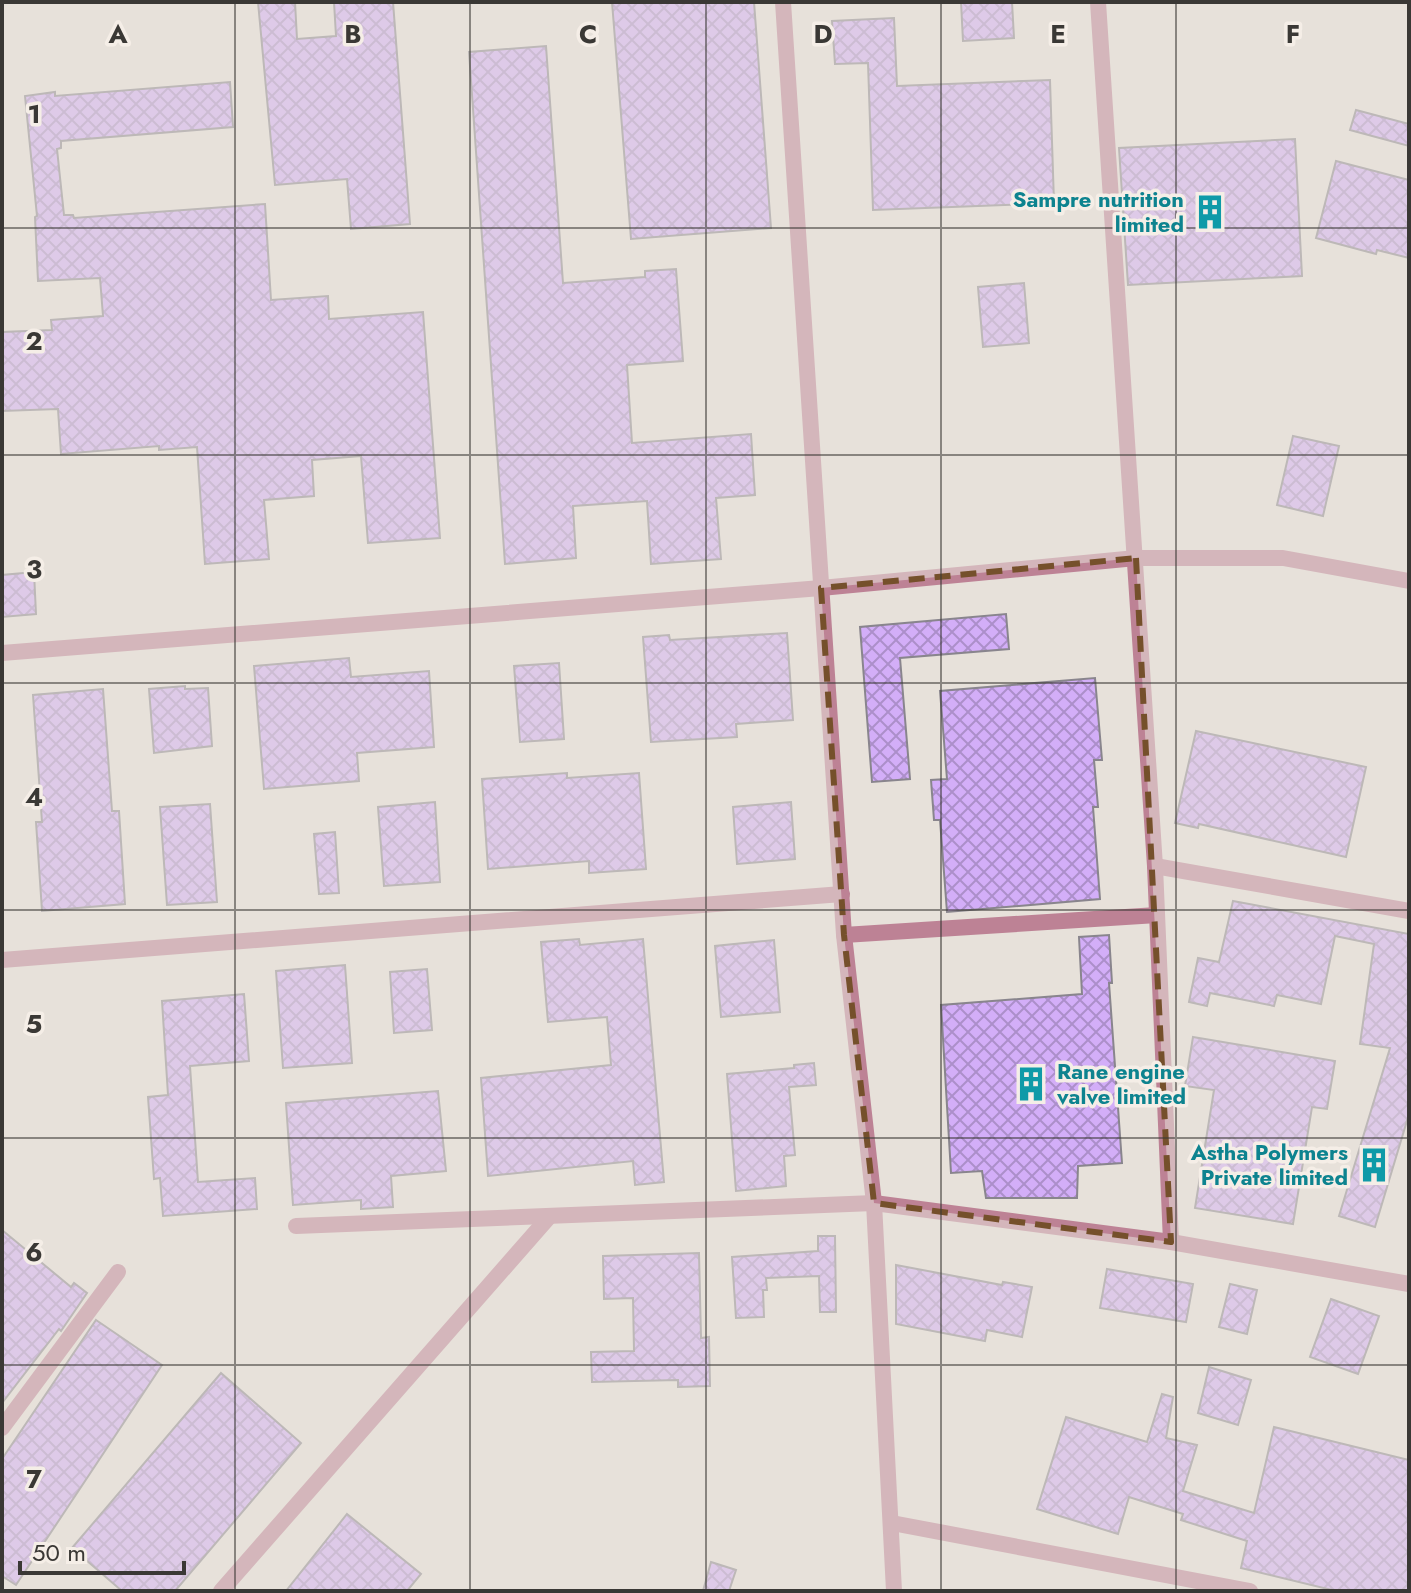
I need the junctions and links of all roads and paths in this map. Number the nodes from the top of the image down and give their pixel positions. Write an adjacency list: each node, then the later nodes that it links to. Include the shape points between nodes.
1 (783, 2): 5 (street)
2 (1098, 2): 3 (street)
3 (1136, 558): 4 (street, via 1283,558); 5 (street); 7 (street)
4 (1409, 581)
5 (821, 588): 6 (street); 8 (street)
6 (2, 653)
7 (1155, 866): 9 (street); 10 (street)
8 (842, 894): 11 (street); 12 (street)
9 (1409, 911)
10 (1157, 915): 11 (street); 16 (street)
11 (844, 935): 13 (street)
12 (2, 960)
13 (874, 1203): 14 (street); 16 (street); 20 (street)
14 (549, 1217): 15 (street); 21 (street)
15 (296, 1226)
16 (1171, 1242): 18 (street)
17 (118, 1272): 19 (street)
18 (1409, 1284)
19 (2, 1428)
20 (892, 1523): 22 (street); 23 (street)
21 (221, 1591)
22 (894, 1591)
23 (1250, 1591)

